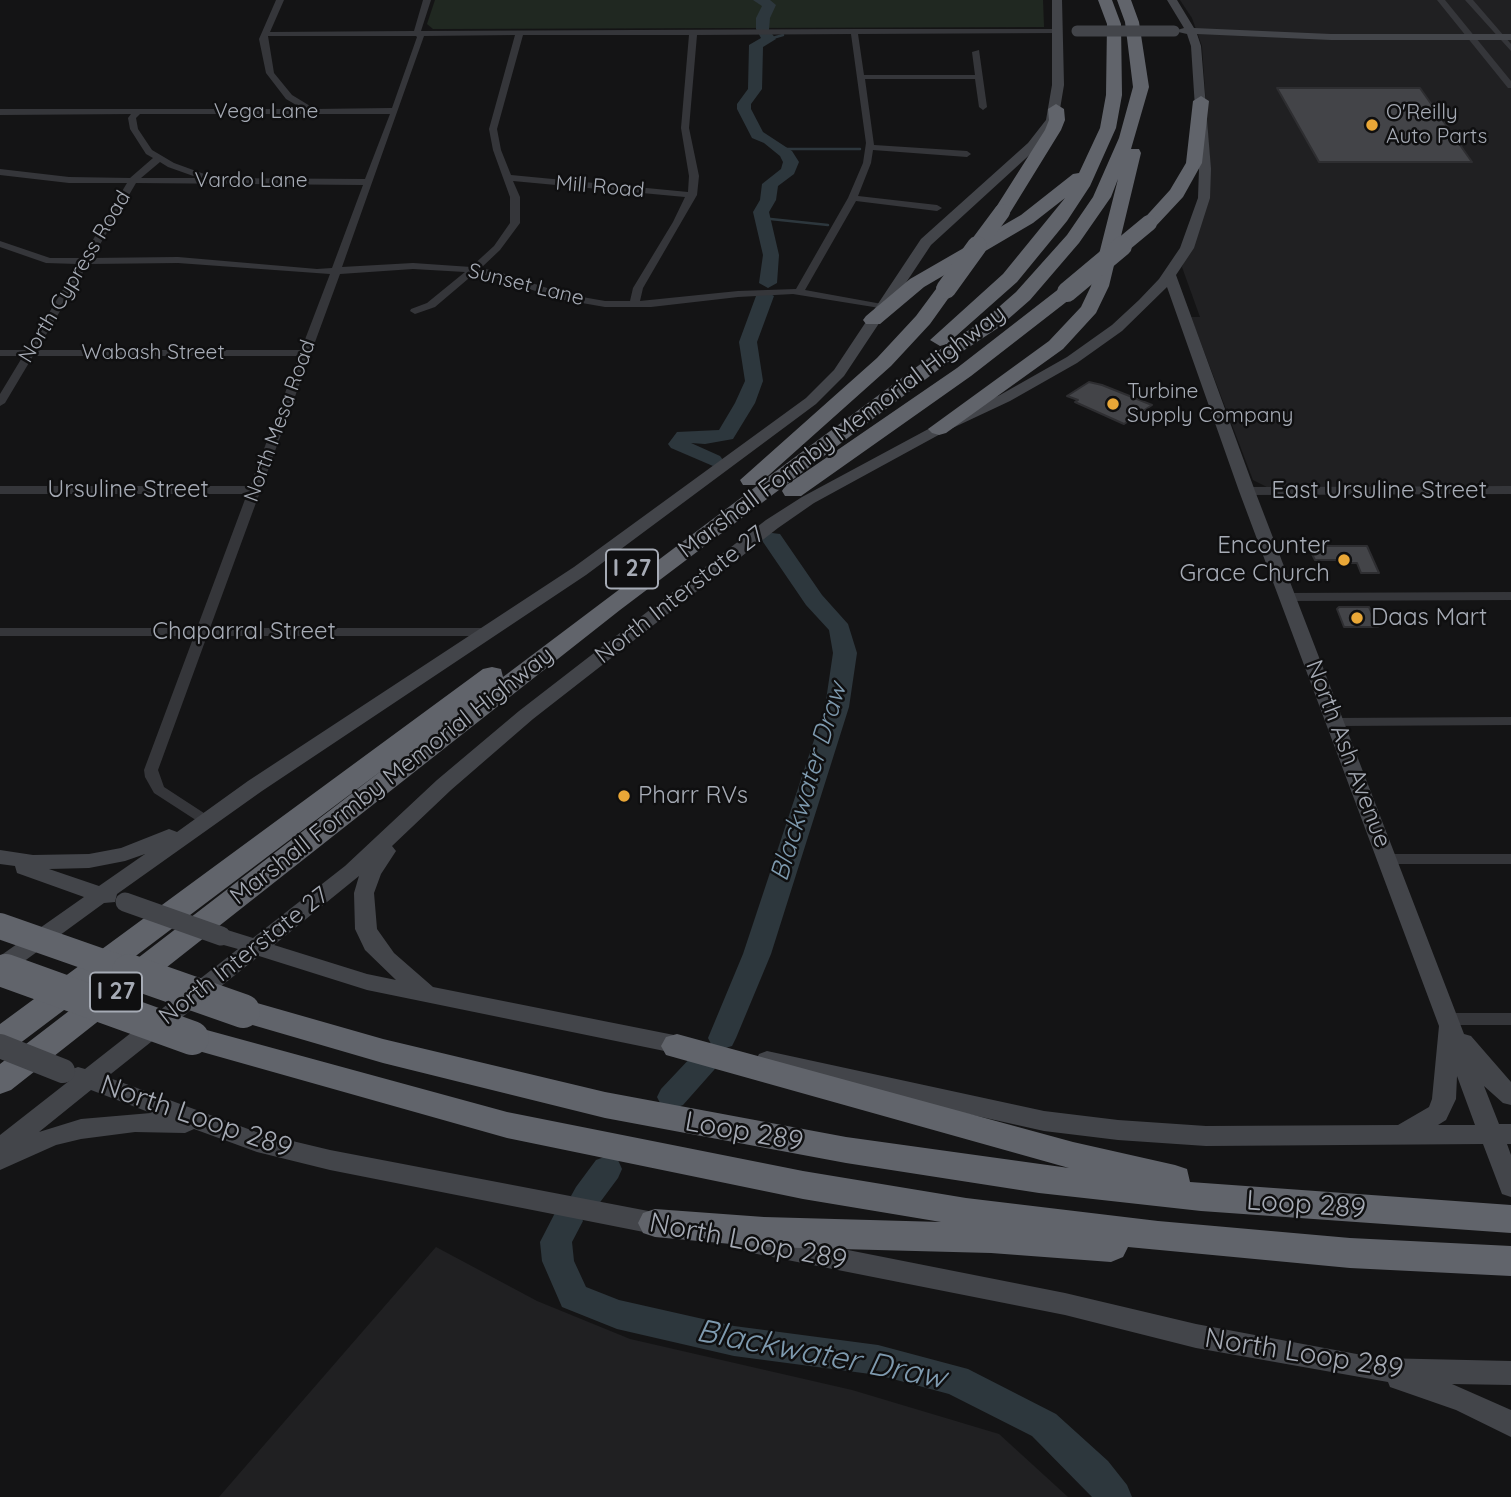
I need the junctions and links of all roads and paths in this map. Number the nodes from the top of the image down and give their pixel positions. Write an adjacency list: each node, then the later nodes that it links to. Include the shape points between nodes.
1 (281, 0): 21 (street)
2 (427, 0): 18 (street, North Mesa Road)
3 (1057, 0): 15 (main road)
4 (1105, 0): 40 (highway, Marshall Formby Memorial Highway / I 27, via 1114,24 1114,95 1108,128)
5 (1124, 0): 29 (highway, Marshall Formby Memorial Highway / I 27, via 1132,22)
6 (1172, 0): 16 (main road, North Interstate 27)
7 (1441, 0): 11 (street)
8 (1469, 0): 12 (street)
9 (1323, 24): 17 (main road)
10 (1448, 24): 11 (main road)
11 (1461, 24): 12 (main road); 22 (street)
12 (1490, 24): 13 (main road); 23 (street)
13 (1511, 24)
14 (854, 31): 15 (street); 20 (street); 26 (street)
15 (1058, 31): 16 (main road, bridge); 32 (main road)
16 (1191, 31): 17 (main road); 30 (main road, North Interstate 27)
17 (1233, 31): 22 (main road, via 1331,37)
18 (417, 32): 19 (street); 21 (street); 34 (street, North Mesa Road, via 421,37)
19 (520, 32): 20 (street); 42 (street, via 493,130)
20 (693, 32): 46 (street, via 685,128 695,183)
21 (264, 34): 33 (street, via 274,82)
22 (1471, 37): 23 (main road); 28 (street)
23 (1506, 37): 24 (street)
24 (1511, 49)
25 (976, 52): 27 (street)
26 (860, 77): 27 (street); 37 (street)
27 (979, 77): 31 (street)
28 (1511, 86)
29 (1141, 87): 66 (highway, via 1132,165 1100,286 1089,309 1056,345); 77 (highway, Marshall Formby Memorial Highway / I 27, via 1127,138 1102,197 1073,239 1023,296)
30 (1201, 101): 54 (main road, North Interstate 27, via 1204,198 1187,248); 77 (highway, bridge, via 1194,163 1177,193 1149,223 930,397)
31 (983, 107)
32 (1056, 109): 49 (highway, via 1053,130); 60 (main road, via 1032,146 926,242)
33 (314, 111): 34 (street, Vega Lane); 36 (street, Vega Lane)
34 (395, 111): 45 (street, North Mesa Road)
35 (0, 112): 36 (street, Vega Lane)
36 (137, 112): 39 (street, via 132,118 134,129)
37 (869, 147): 38 (street); 47 (street)
38 (967, 154)
39 (159, 159): 43 (street, via 186,172); 44 (street, North Cypress Road)
40 (1088, 170): 60 (highway, via 1027,219 917,283); 67 (highway, Marshall Formby Memorial Highway / I 27, via 1061,217 992,295 938,341)
41 (0, 173): 44 (street, Vardo Lane)
42 (509, 178): 46 (street, Mill Road); 52 (street, via 517,207 515,223 497,248)
43 (231, 181): 44 (street, Vardo Lane); 45 (street, Vardo Lane)
44 (132, 182): 51 (street, North Cypress Road)
45 (369, 182): 53 (street, North Mesa Road)
46 (692, 195): 57 (street, via 638,288)
47 (853, 198): 48 (street); 56 (street)
48 (937, 208)
49 (1002, 212): 55 (highway, bridge)
50 (0, 244): 51 (street, Sunset Lane, via 50,261)
51 (85, 261): 53 (street, Sunset Lane, via 177,260); 63 (street, North Cypress Road)
52 (472, 269): 53 (street, Sunset Lane, via 413,265); 57 (street, Sunset Lane, via 580,301); 59 (street, via 431,305)
53 (335, 271): 64 (street, North Mesa Road)
54 (1168, 275): 58 (main road, North Interstate 27); 61 (main road, North Ash Avenue)
55 (946, 289): 67 (highway, via 884,362)
56 (799, 292): 57 (street, Sunset Lane); 60 (street, Sunset Lane)
57 (634, 304)
58 (1137, 310): 61 (main road, via 1162,308); 66 (main road, North Interstate 27, via 1072,360)
59 (415, 311)
60 (878, 314): 75 (main road, via 839,373 798,412)
61 (1185, 320): 71 (main road, North Ash Avenue)
62 (0, 353): 63 (street, Wabash Street)
63 (30, 353): 64 (street, Wabash Street); 65 (street, North Cypress Road)
64 (305, 353): 69 (street, North Mesa Road)
65 (0, 403)
66 (939, 429): 81 (main road, North Interstate 27, via 808,500 762,531 526,715)
67 (751, 480): 92 (highway, Marshall Formby Memorial Highway / I 27)
68 (0, 490): 69 (street, Ursuline Street)
69 (255, 490): 76 (street, North Mesa Road)
70 (1511, 490): 71 (street, East Ursuline Street)
71 (1247, 491): 73 (main road, North Ash Avenue)
72 (1511, 596): 73 (street)
73 (1288, 597): 79 (main road, North Ash Avenue)
74 (0, 632): 76 (street, Chaparral Street)
75 (487, 632): 76 (street, Chaparral Street); 80 (main road)
76 (201, 633): 80 (street, North Mesa Road, via 151,770 159,790)
77 (530, 668): 95 (highway, Marshall Formby Memorial Highway / I 27)
78 (1511, 721): 79 (street)
79 (1335, 722): 83 (main road, North Ash Avenue)
80 (205, 821): 82 (main road, via 125,854 89,861 42,863); 85 (main road)
81 (404, 824): 87 (main road, North Interstate 27); 89 (main road, via 371,872 364,893 366,929 386,959)
82 (0, 858): 85 (main road)
83 (1388, 859): 84 (street); 91 (main road, North Ash Avenue)
84 (1511, 859)
85 (100, 894): 87 (main road, bridge); 88 (main road)
86 (0, 926): 103 (highway, Loop 289, bridge, via 243,1011 383,1051 605,1105 846,1150 1134,1190)
87 (256, 947): 89 (main road, via 368,982); 94 (main road, North Interstate 27)
88 (0, 968): 106 (highway, Loop 289, bridge, via 192,1038 508,1125 724,1171 966,1212)
89 (430, 995): 93 (main road)
90 (1511, 1019): 91 (street)
91 (1449, 1021): 96 (main road, via 1493,1080); 98 (main road, via 1444,1099 1438,1113); 99 (main road, North Ash Avenue)
92 (0, 1044): 94 (main road, North Loop 289, bridge)
93 (677, 1046): 98 (main road, via 720,1050 1044,1121 1206,1136); 103 (highway, via 1167,1178)
94 (87, 1080): 97 (main road, North Loop 289); 100 (main road, North Interstate 27)
95 (0, 1081)
96 (1511, 1096)
97 (204, 1124): 101 (main road, via 108,1124 51,1137); 105 (main road, North Loop 289, via 330,1160)
98 (1402, 1134): 99 (main road)
99 (1501, 1134): 102 (main road, North Ash Avenue, via 1501,1161)
100 (0, 1149)
101 (0, 1160)
102 (1511, 1187)
103 (1427, 1214): 104 (highway, Loop 289)
104 (1511, 1219)
105 (655, 1223): 106 (highway, via 764,1232 990,1238 1234,1256); 108 (main road, North Loop 289)
106 (1350, 1253): 107 (highway, Loop 289)
107 (1511, 1261)
108 (1378, 1370): 109 (main road, North Loop 289); 110 (main road)
109 (1511, 1373)
110 (1511, 1424)

